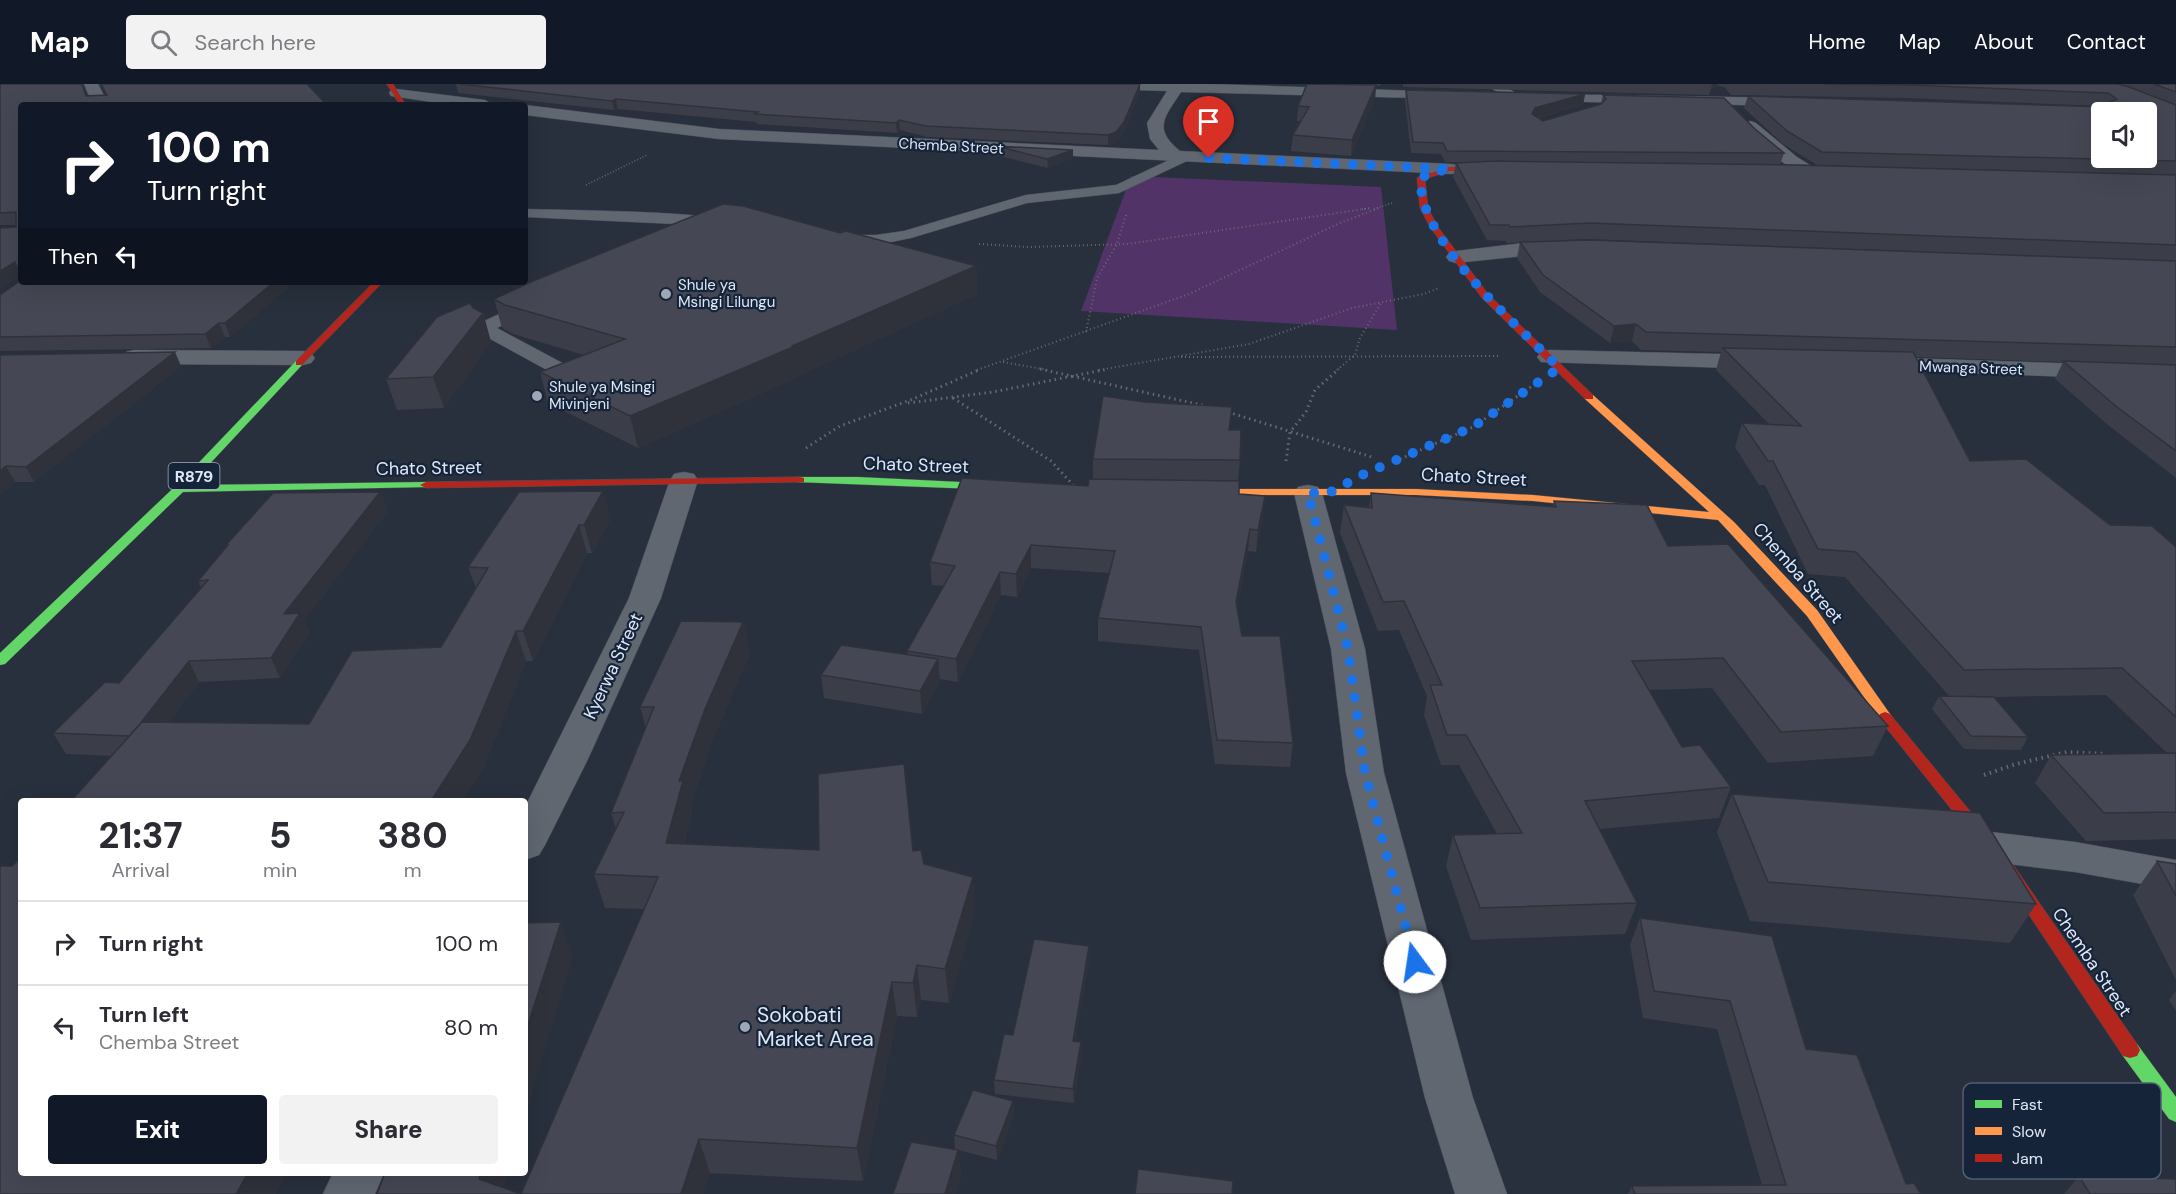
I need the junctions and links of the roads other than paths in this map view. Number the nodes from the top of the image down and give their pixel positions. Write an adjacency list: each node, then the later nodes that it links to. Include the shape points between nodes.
1 (91, 84): 11 (street)
2 (1075, 84): 5 (street)
3 (1492, 84): 9 (street)
4 (1710, 84): 10 (street)
5 (1175, 85): 6 (street); 16 (street, via 1154,123 1154,131 1161,146)
6 (1286, 87): 9 (street)
7 (396, 94): 12 (street)
8 (1610, 94): 9 (street); 10 (street); 15 (street, via 1599,106)
9 (1516, 98)
10 (1724, 101): 13 (street); 20 (street, via 1791,161)
11 (100, 102)
12 (461, 102)
13 (1805, 102)
14 (528, 110): 16 (street, Chemba Street, via 719,134)
15 (1576, 115)
16 (1180, 157): 18 (street, Chemba Street); 25 (lane, via 1130,185 1104,192 1026,199 906,235 876,240)
17 (1515, 168): 18 (street, Chemba Street)
18 (1451, 169): 27 (street, Chemba Street, via 1421,178 1422,194 1434,227)
19 (1782, 172): 20 (street)
20 (1818, 173)
21 (529, 213): 22 (lane)
22 (702, 221): 23 (lane); 24 (lane)
23 (738, 224)
24 (683, 233)
25 (826, 239)
26 (1586, 247): 27 (street, via 1532,248)
27 (1462, 265): 32 (street, Chemba Street, via 1485,296)
28 (376, 285): 31 (street, R879)
29 (543, 300): 36 (lane, via 488,326 489,331)
30 (108, 358): 31 (street)
31 (303, 358): 38 (street, R879)
32 (1554, 362): 33 (street); 42 (street, Chemba Street)
33 (1784, 363)
34 (1856, 364): 35 (street, Mwanga Street)
35 (2176, 374)
36 (576, 378)
37 (684, 480): 38 (street, Chato Street); 39 (street, Chato Street, via 858,480); 44 (street, Kyerwa Street, via 645,598)
38 (181, 489): 43 (street, R879)
39 (1077, 490)
40 (1185, 492): 41 (street, Chato Street)
41 (1319, 493): 42 (street, Chato Street, via 1416,492 1522,498); 52 (street, via 1348,649 1365,773 1449,1098)
42 (1720, 517): 45 (street, Chemba Street, via 1812,613 1880,710)
43 (0, 661)
44 (528, 839)
45 (1991, 847): 46 (street); 47 (street, Chemba Street)
46 (2176, 875)
47 (2154, 1083)
48 (2161, 1093): 49 (street, Chemba Street)
49 (2176, 1113)
50 (358, 1176): 51 (street)
51 (349, 1194)
52 (1480, 1194)

